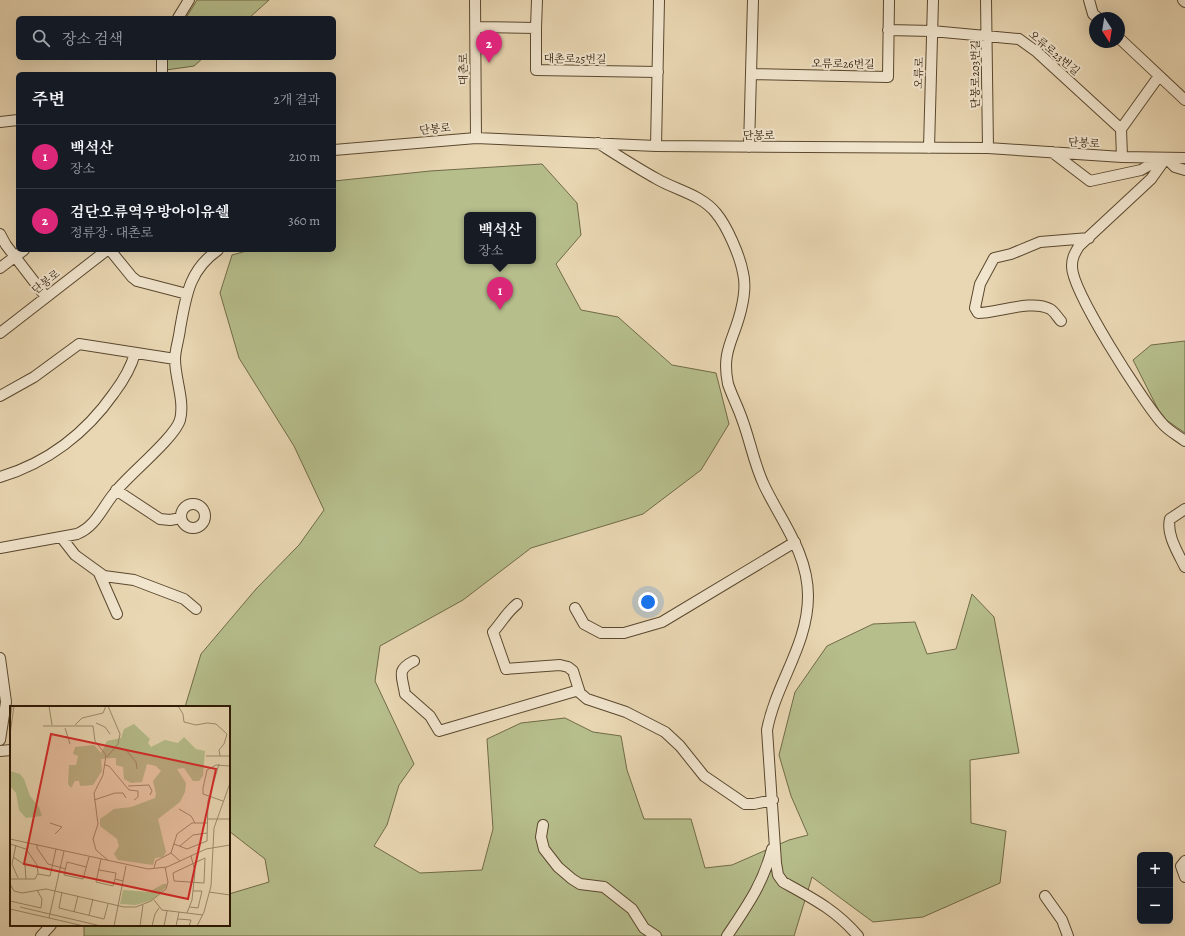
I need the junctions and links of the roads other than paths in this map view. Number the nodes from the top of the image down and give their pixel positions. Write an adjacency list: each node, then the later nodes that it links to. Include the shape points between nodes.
1 (189, 0): 11 (street)
2 (475, 0): 12 (street, 대촌로)
3 (537, 0): 13 (street, 대촌로25번길)
4 (659, 0): 20 (street)
5 (753, 0): 21 (street)
6 (889, 0): 14 (street, 오류로26번길)
7 (933, 0): 15 (street, 오류로)
8 (986, 0): 16 (street, 단봉로203번길)
9 (1089, 0): 10 (street)
10 (1093, 12)
11 (179, 16)
12 (475, 27): 13 (street); 27 (street, 대촌로)
13 (536, 28): 20 (street, 대촌로25번길, via 536,70)
14 (888, 30): 15 (street); 21 (street, 오류로26번길, via 888,77)
15 (932, 30): 16 (street, 오류로23번길); 31 (street, 오류로)
16 (987, 36): 26 (street, 오류로23번길, via 1019,39 1037,52); 32 (street, 단봉로203번길)
17 (1125, 44): 22 (street)
18 (162, 60): 19 (street)
19 (162, 72)
20 (658, 72): 29 (street)
21 (751, 74): 30 (street)
22 (1159, 76): 23 (street); 26 (street)
23 (1185, 100)
24 (16, 120): 25 (street)
25 (0, 122)
26 (1121, 129): 35 (street)
27 (476, 138): 28 (street, 단봉로); 33 (street, 단봉로)
28 (598, 143): 29 (street, 단봉로); 60 (street, via 658,180 709,205 724,226 743,272 744,286 741,312 725,356 729,384 762,482)
29 (656, 146): 30 (street, 단봉로)
30 (750, 147): 31 (street, 단봉로)
31 (929, 148): 32 (street, 단봉로)
32 (988, 148): 34 (street, 단봉로)
33 (336, 150)
34 (1052, 152): 35 (street, 단봉로); 36 (street, via 1090,180 1141,170)
35 (1122, 157): 36 (street, 단봉로)
36 (1164, 158): 37 (street, 단봉로); 38 (street, via 1175,168); 40 (street, via 1151,179)
37 (1185, 158)
38 (1185, 170)
39 (0, 234): 45 (street)
40 (1089, 238): 49 (street, via 1040,242 994,258 986,270 976,298 974,308 978,313 1010,307 1039,307 1051,309); 54 (street, via 1073,256 1071,267 1083,296 1113,351 1150,409 1162,424)
41 (21, 252): 45 (street)
42 (104, 252): 48 (street, 단봉로)
43 (112, 252): 47 (street, via 137,281)
44 (215, 252): 47 (street, via 202,262)
45 (15, 257): 46 (street); 48 (street)
46 (0, 268)
47 (187, 294): 52 (street)
48 (46, 297): 50 (street, 단봉로)
49 (1061, 321)
50 (0, 333)
51 (135, 353): 52 (street); 53 (street, via 79,344 34,377); 55 (street, via 133,362 118,387 100,412 79,433 59,449 36,462)
52 (175, 359): 56 (street, via 181,407 178,425)
53 (0, 396)
54 (1185, 441)
55 (0, 477)
56 (116, 490): 58 (street, via 160,519); 59 (street, via 92,525 86,530)
57 (1185, 509): 62 (street, via 1170,519 1169,526)
58 (181, 518)
59 (61, 537): 61 (street); 63 (street, via 70,551)
60 (795, 542): 65 (street, via 662,622 624,633 601,633 584,624); 74 (street, via 806,576 807,610 799,644 773,703 768,724)
61 (0, 548)
62 (1185, 567)
63 (99, 573): 66 (street, via 111,578 134,580 184,599); 67 (street)
64 (517, 604): 70 (street, via 505,614 501,624 492,632 506,669 560,665 568,667 573,671)
65 (575, 608)
66 (196, 609)
67 (117, 614)
68 (0, 658): 71 (street, via 6,702)
69 (414, 660): 70 (street, via 401,670 405,694 430,716 439,731)
70 (579, 690): 74 (street, via 587,699 626,712 665,732 704,776 745,804)
71 (0, 740)
72 (10, 750): 73 (street)
73 (0, 751)
74 (772, 800): 76 (street)
75 (543, 826): 82 (street, via 541,837 544,849 558,867 580,884 604,887 632,908 644,928)
76 (774, 842): 83 (street, via 761,884); 84 (street, via 778,875 783,882 828,908 844,920)
77 (1185, 861): 78 (street, via 1181,866)
78 (1185, 877)
79 (1045, 896): 85 (street, via 1062,920)
80 (49, 926): 81 (street)
81 (41, 936)
82 (656, 936)
83 (727, 936)
84 (858, 936)
85 (1068, 936)

